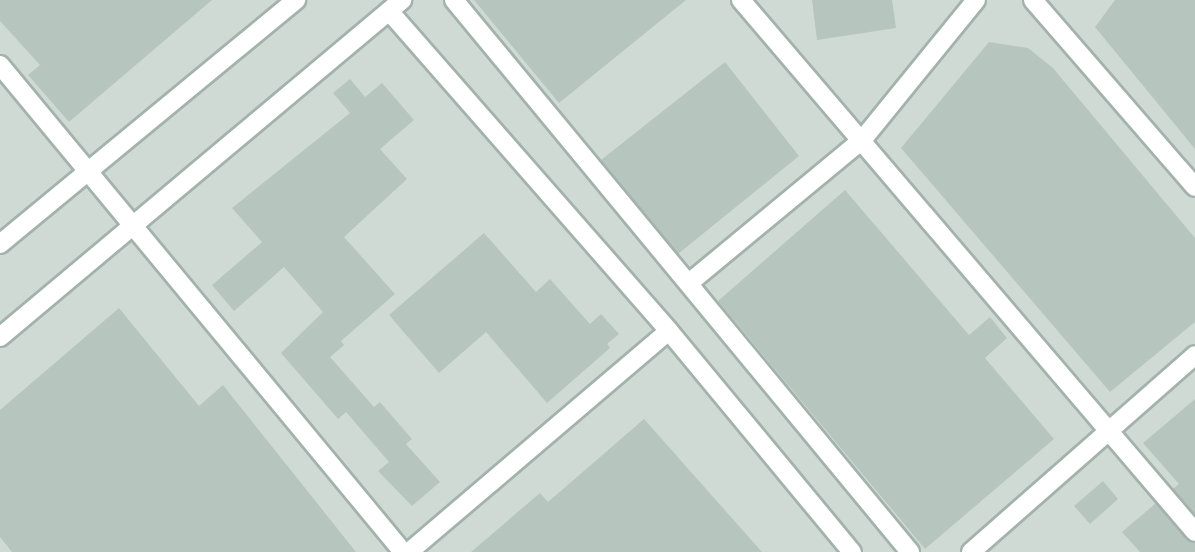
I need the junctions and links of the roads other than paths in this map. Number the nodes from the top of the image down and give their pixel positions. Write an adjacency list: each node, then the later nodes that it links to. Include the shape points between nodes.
1 (296, 0): 9 (street)
2 (454, 0): 13 (street)
3 (741, 0): 8 (street)
4 (976, 0): 8 (street)
5 (1034, 0): 10 (street)
6 (396, 6): 11 (street); 14 (street)
7 (0, 65): 9 (street)
8 (863, 139): 13 (street); 17 (street)
9 (88, 170): 11 (street); 12 (street)
10 (1195, 187)
11 (134, 222): 15 (street); 19 (street)
12 (0, 244)
13 (689, 283): 22 (street)
14 (669, 331): 20 (street); 21 (street)
15 (0, 337)
16 (1195, 355): 17 (street)
17 (1110, 429): 18 (street); 23 (street)
18 (1195, 532)
19 (403, 552)
20 (409, 552)
21 (852, 552)
22 (910, 552)
23 (971, 552)

